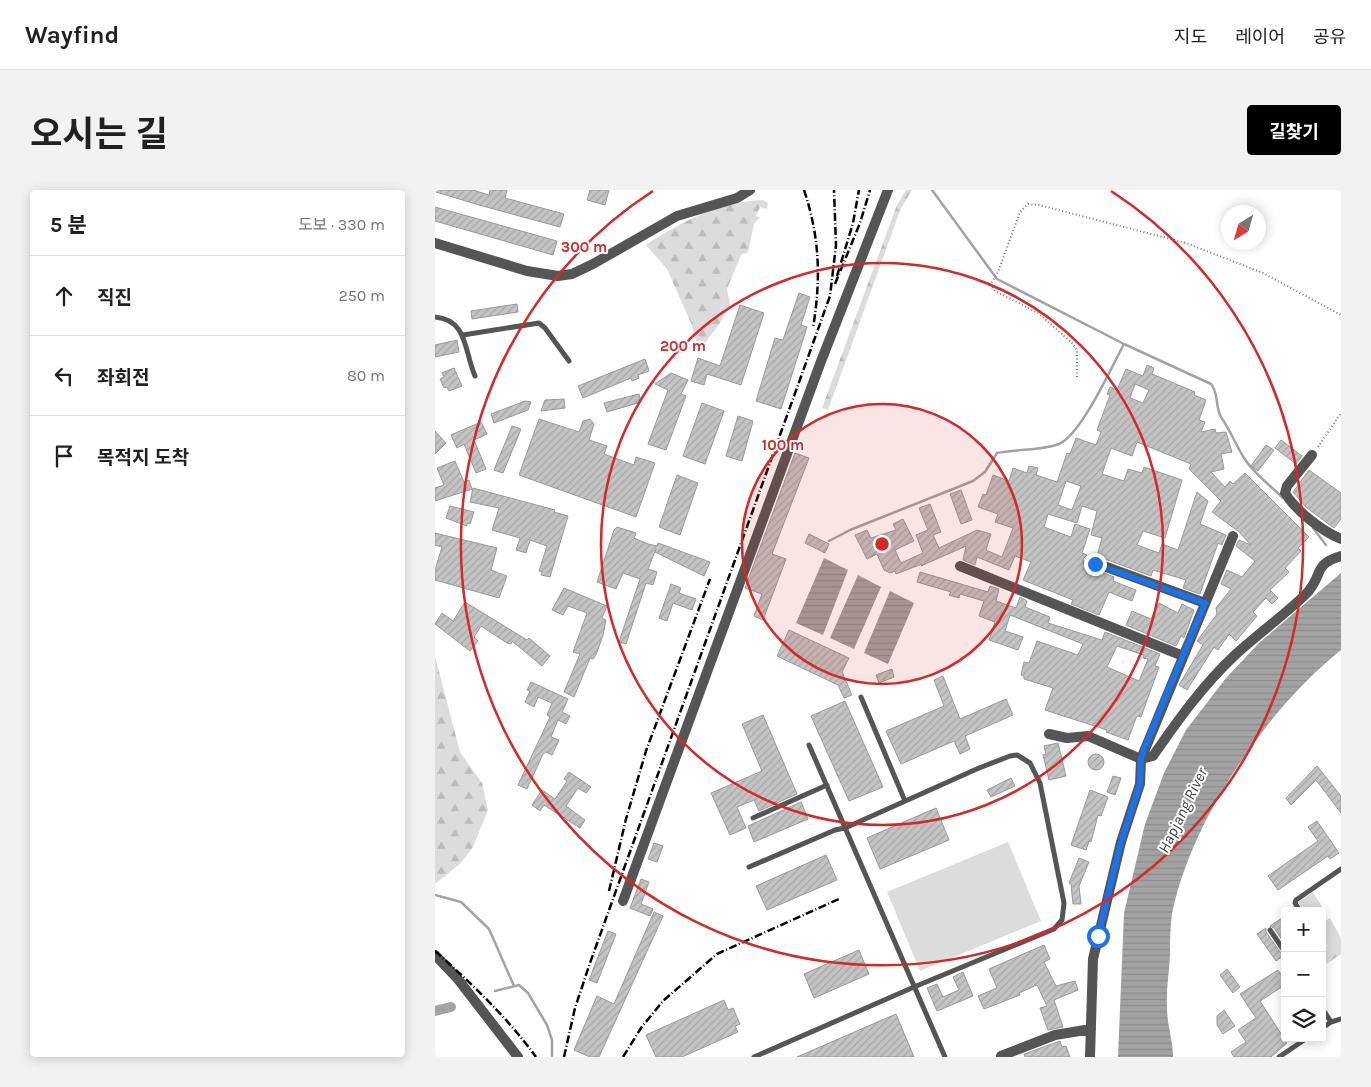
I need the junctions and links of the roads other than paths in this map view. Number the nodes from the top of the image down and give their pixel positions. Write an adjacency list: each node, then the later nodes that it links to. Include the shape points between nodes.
1 (750, 190): 3 (street, via 737,198 677,216 572,274 558,276 519,269)
2 (888, 190): 26 (street, via 820,364)
3 (435, 243)
4 (435, 317): 5 (lane, via 453,322)
5 (463, 335): 6 (lane, via 539,323); 7 (lane, via 468,361)
6 (569, 362)
7 (475, 376)
8 (1312, 455): 10 (street, via 1285,493 1309,517)
9 (1233, 536): 14 (street)
10 (1341, 539)
11 (1341, 556): 19 (street, via 1321,565 1314,585 1234,656 1181,715 1153,756)
12 (1090, 561): 14 (street)
13 (960, 566): 15 (street)
14 (1205, 603): 15 (street)
15 (1183, 656): 19 (street)
16 (861, 697): 21 (lane)
17 (1049, 734): 19 (street, via 1067,738 1088,736)
18 (809, 744): 20 (lane)
19 (1141, 758): 36 (street, via 1140,784 1121,842 1093,959)
20 (827, 785): 22 (lane); 23 (lane)
21 (905, 802): 23 (lane); 31 (lane, via 1010,756 1025,758 1039,782 1064,903 1062,920 1055,929)
22 (753, 818)
23 (845, 828): 24 (lane); 31 (lane)
24 (749, 867)
25 (1341, 869): 27 (lane, via 1296,900)
26 (623, 900)
27 (1298, 907)
28 (1270, 930): 29 (lane)
29 (1281, 946)
30 (435, 955): 39 (street, via 457,978)
31 (914, 987): 40 (lane); 41 (lane)
32 (1326, 1014): 34 (lane)
33 (1341, 1019): 34 (lane)
34 (1331, 1022): 35 (lane)
35 (1326, 1025)
36 (1091, 1029): 38 (street, via 1055,1035); 42 (street)
37 (1301, 1042): 43 (lane)
38 (1001, 1056)
39 (518, 1057)
40 (754, 1057)
41 (945, 1057)
42 (1090, 1057)
43 (1279, 1057)

